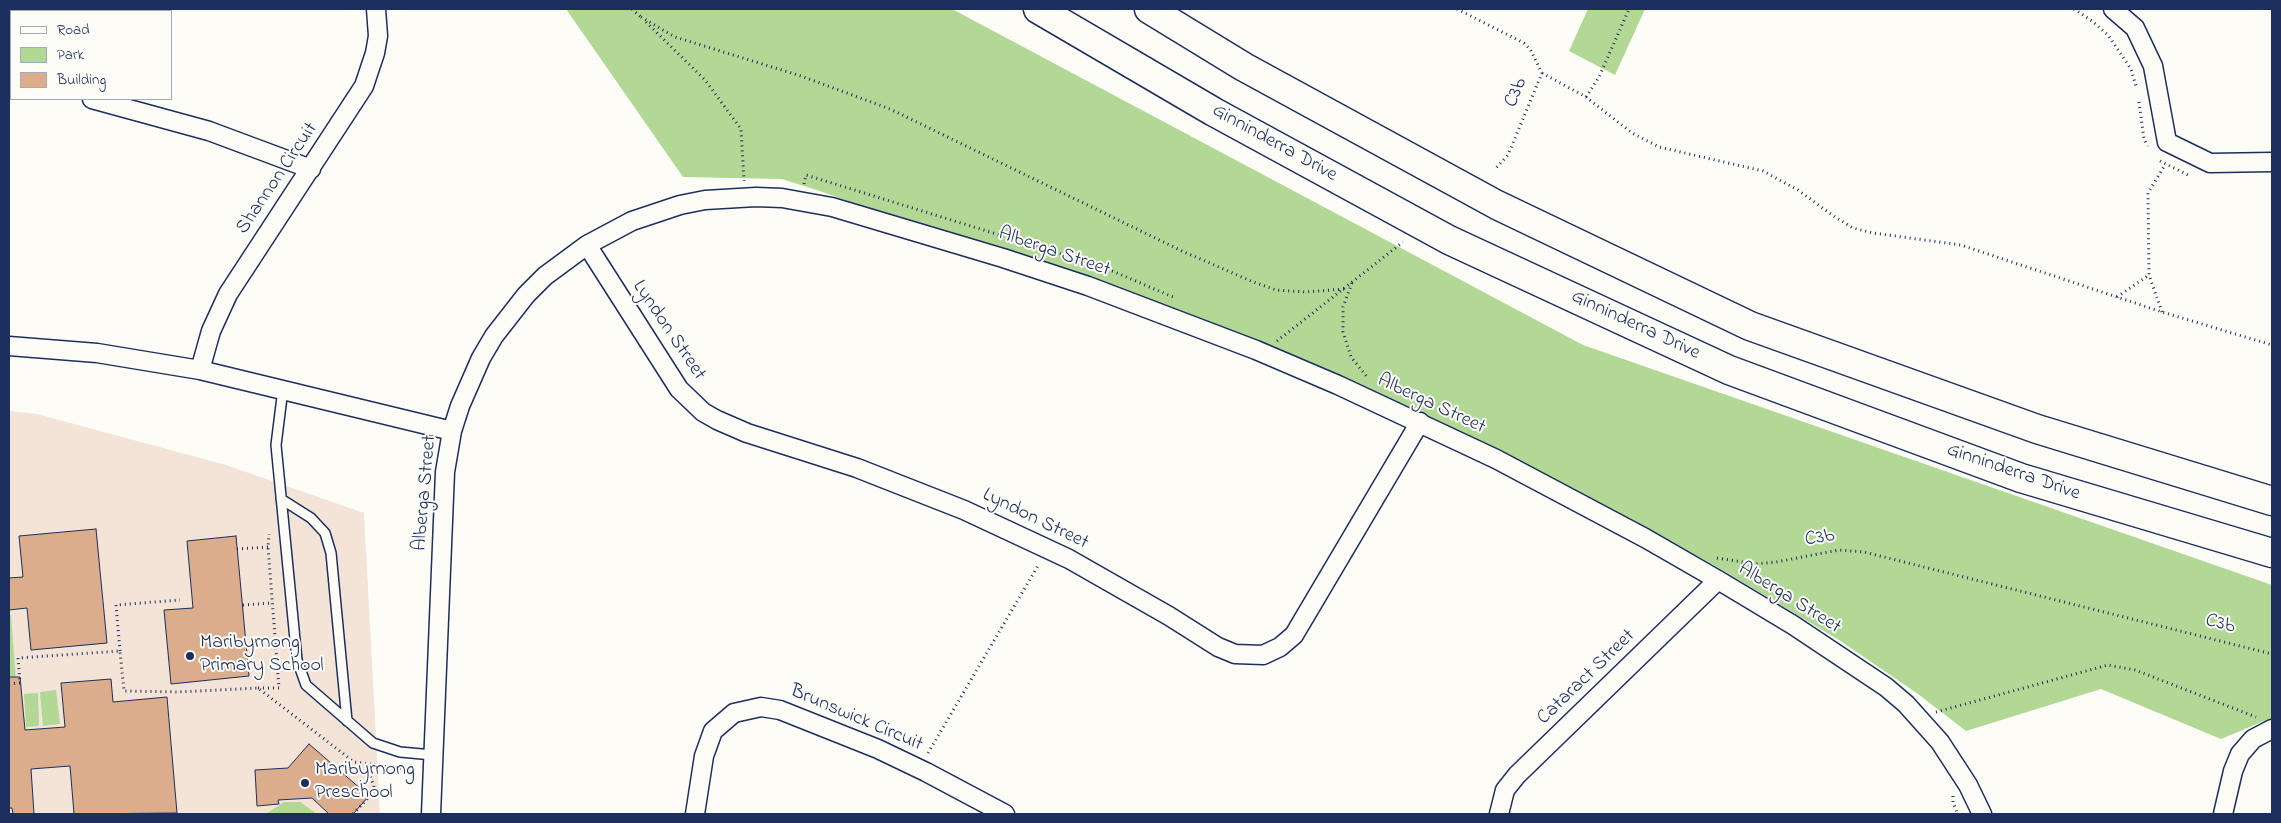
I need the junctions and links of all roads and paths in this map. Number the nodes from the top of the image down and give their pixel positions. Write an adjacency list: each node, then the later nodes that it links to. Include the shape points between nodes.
1 (376, 9): 21 (street, Shannon Circuit, via 378,36 371,70 356,101)
2 (632, 9): 10 (path)
3 (1038, 9): 45 (main road, Ginninderra Drive, via 1214,112 1449,240 1729,370 2021,478)
4 (1149, 9): 40 (main road, via 1244,68 1497,205 1750,326 2037,429)
5 (1457, 9): 9 (path, C3b)
6 (1629, 9): 13 (path)
7 (2074, 9): 12 (path, via 2108,35 2127,63)
8 (2113, 9): 18 (street, via 2135,28 2153,66 2167,142 2210,163)
9 (1464, 10): 11 (path, C3b, via 1524,43)
10 (641, 17): 23 (path, via 705,80 741,129); 28 (path, via 675,37 801,76 890,109 1182,251 1251,281 1276,290)
11 (1542, 73): 13 (path); 20 (path, C3b, via 1508,155)
12 (2138, 89)
13 (1586, 98): 29 (path, via 1632,133 1659,147 1763,171 1798,190 1853,228 1962,245)
14 (2139, 98): 16 (path, via 2144,139)
15 (96, 100): 21 (street, via 209,131)
16 (2151, 151)
17 (2155, 156): 19 (path)
18 (2272, 162)
19 (2165, 165): 22 (path); 26 (path, via 2148,193)
20 (1496, 168)
21 (311, 169): 34 (street, Shannon Circuit, via 228,294 211,331)
22 (2189, 175)
23 (746, 197): 25 (street, Alberga Street, via 705,200 656,212); 33 (street, Alberga Street, via 807,202 918,231 1088,286)
24 (1403, 242): 27 (path)
25 (586, 244): 38 (street, Alberga Street, via 539,282 494,336 469,382); 44 (street, Lyndon Street, via 679,389 703,412 731,428 802,449 911,488)
26 (2149, 274): 29 (path); 30 (path)
27 (1352, 282): 28 (path); 35 (path, via 1344,306 1343,332 1351,357)
28 (1344, 289): 33 (path, via 1277,341)
29 (2117, 297): 30 (path)
30 (2162, 312): 31 (path)
31 (2272, 345)
32 (9, 346): 34 (street, via 97,353)
33 (1256, 350): 37 (street, Alberga Street)
34 (200, 370): 36 (street)
35 (1372, 381)
36 (283, 389): 38 (street); 39 (lane, via 276,445)
37 (1420, 422): 44 (street, Lyndon Street, via 1300,628 1288,642 1272,652 1244,656 1226,651); 47 (street, Alberga Street, via 1571,497)
38 (452, 431): 59 (street, Alberga Street, via 444,493)
39 (281, 499): 55 (lane, via 297,660 306,685); 55 (lane, via 311,518 325,533 331,553)
40 (2272, 500)
41 (269, 532): 42 (path)
42 (268, 547): 43 (path); 49 (path)
43 (237, 549)
44 (1048, 549): 61 (path)
45 (2272, 553)
46 (1712, 556): 52 (path, C3b, via 1755,564 1833,551 1864,552)
47 (1718, 580): 56 (street, Alberga Street, via 1866,672); 68 (street, Cataract Street, via 1517,775 1505,790)
48 (180, 600): 51 (path, via 116,605)
49 (272, 603): 50 (path); 54 (path, via 279,688)
50 (244, 606)
51 (120, 651): 53 (path, via 18,658 20,683); 54 (path, via 124,691)
52 (2272, 654)
53 (9, 684)
54 (258, 688): 60 (path, via 354,762)
55 (347, 721): 58 (lane, via 373,744)
56 (1924, 722): 57 (path, via 1934,713 1948,708 2108,665 2135,670 2242,711 2264,721); 63 (street, Alberga Street, via 1955,763)
57 (2271, 730): 70 (street, via 2253,739 2240,754)
58 (412, 753): 59 (lane); 60 (path, via 412,770)
59 (433, 755): 65 (street, Alberga Street)
60 (364, 763): 64 (path, via 374,786 372,794)
61 (919, 768): 66 (street, Brunswick Circuit, via 780,710 752,707 726,718 709,739); 67 (street, Brunswick Circuit)
62 (1954, 789): 69 (path, via 1952,803)
63 (1976, 812)
64 (353, 814)
65 (431, 814)
66 (695, 814)
67 (1006, 814)
68 (1500, 814)
69 (1958, 814)
70 (2223, 814)

